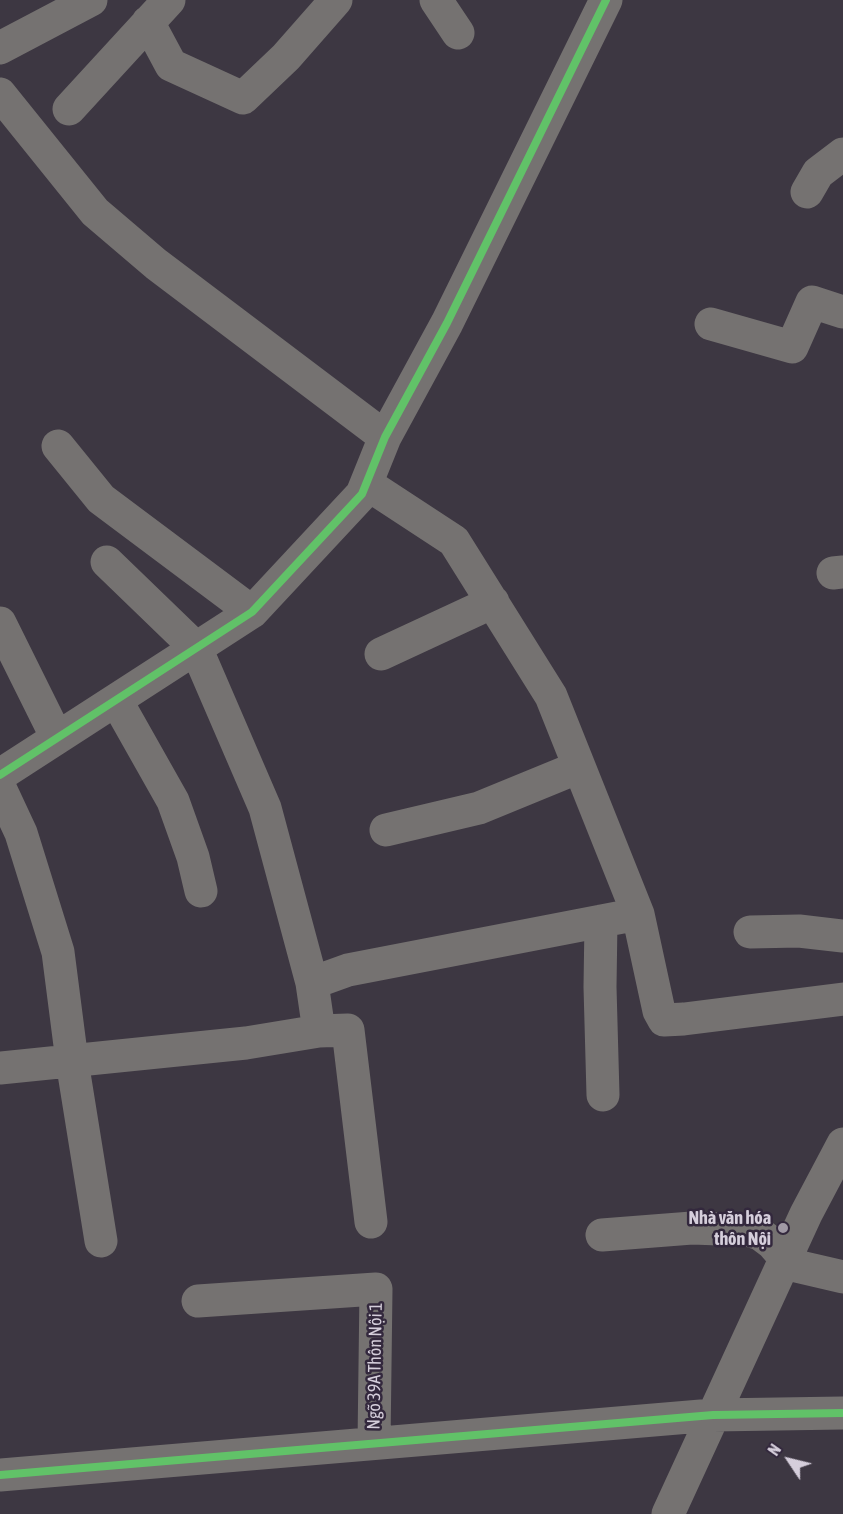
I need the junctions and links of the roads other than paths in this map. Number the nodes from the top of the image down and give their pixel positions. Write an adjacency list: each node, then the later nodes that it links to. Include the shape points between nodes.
1 (91, 0): 7 (street)
2 (336, 0): 5 (street, via 243,98 171,64)
3 (436, 0): 6 (street)
4 (606, 0): 14 (street, via 447,323)
5 (159, 11): 9 (street)
6 (458, 33)
7 (0, 48)
8 (1, 97): 14 (street, via 95,212 156,264)
9 (69, 109)
10 (843, 154): 11 (street, via 818,173)
11 (807, 192)
12 (843, 312): 13 (street, via 812,302 792,347)
13 (711, 324)
14 (385, 437): 16 (street)
15 (58, 446): 19 (street, via 101,499)
16 (368, 484): 18 (street, via 454,541); 19 (street)
17 (107, 562): 21 (street)
18 (492, 602): 22 (street); 25 (street, via 551,696)
19 (252, 612): 21 (street)
20 (0, 623): 24 (street)
21 (196, 648): 23 (street); 34 (street, via 265,808)
22 (381, 654)
23 (116, 700): 24 (street); 29 (street, via 173,801)
24 (57, 738): 26 (street)
25 (579, 766): 28 (street, via 478,808); 30 (street)
26 (0, 775)
27 (0, 788): 37 (street, via 21,833 58,952)
28 (386, 830)
29 (201, 891)
30 (638, 914): 31 (street); 35 (street, via 664,1020)
31 (601, 921): 34 (street, via 348,970); 39 (street)
32 (750, 932): 33 (street, via 799,931)
33 (843, 936)
34 (312, 983): 36 (street)
35 (843, 999)
36 (319, 1031): 37 (street, via 246,1043); 41 (street, via 348,1030)
37 (72, 1061): 38 (street); 43 (street)
38 (0, 1068)
39 (603, 1095)
40 (843, 1144): 44 (street)
41 (371, 1222)
42 (602, 1234): 44 (street, via 692,1228 748,1230 772,1243)
43 (101, 1241)
44 (784, 1261): 45 (street); 48 (street)
45 (843, 1277)
46 (198, 1301): 49 (street, Ngõ 39A Thôn Nội 1, via 376,1289)
47 (843, 1413): 48 (street)
48 (713, 1415): 49 (street); 51 (street)
49 (374, 1443): 50 (street)
50 (0, 1474)
51 (668, 1514)

